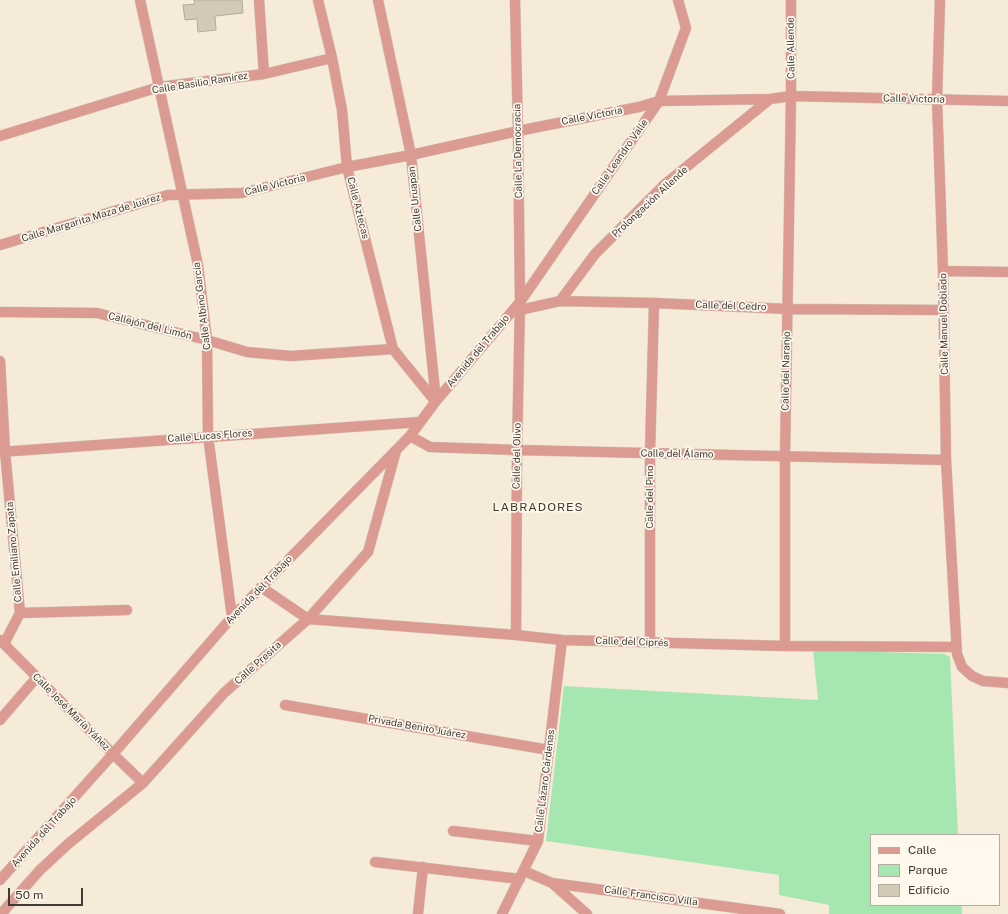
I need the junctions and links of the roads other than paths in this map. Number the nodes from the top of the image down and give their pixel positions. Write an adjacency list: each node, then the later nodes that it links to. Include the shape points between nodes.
1 (140, 0): 11 (street, Calle Albino García)
2 (259, 0): 10 (street)
3 (318, 0): 9 (street, Calle Aztecas)
4 (378, 0): 19 (street, Calle Uruapan)
5 (515, 0): 17 (street, Calle La Democracia)
6 (678, 0): 15 (street, Calle Leandro Valle, via 686,28)
7 (791, 0): 12 (street, Calle Allende)
8 (940, 0): 14 (street, Calle Manuel Doblado)
9 (332, 58): 10 (street, Calle Basilio Ramírez); 20 (street, Calle Aztecas, via 342,110)
10 (264, 74): 11 (street, Calle Basilio Ramírez)
11 (159, 87): 18 (street, Calle Basilio Ramírez); 21 (street, Calle Albino García)
12 (791, 96): 13 (street, Calle Victoria); 14 (street, Calle Victoria); 28 (street, Calle del Naranjo)
13 (770, 99): 15 (street, Calle Victoria); 25 (street, Prolongación Allende, via 664,185 595,254)
14 (937, 100): 16 (street, Calle Victoria); 23 (street, Calle Manuel Doblado)
15 (659, 101): 17 (street, Calle Victoria); 27 (street, Calle Leandro Valle)
16 (1008, 101)
17 (518, 131): 19 (street, Calle Victoria); 27 (street, Calle La Democracia)
18 (0, 136)
19 (411, 154): 20 (street, Calle Victoria); 34 (street, Calle Uruapan)
20 (347, 166): 21 (street, Calle Victoria, via 242,193); 32 (street, Calle Aztecas)
21 (182, 194): 22 (street, Calle Margarita Maza de Juárez, via 168,195); 31 (street, Calle Albino García, via 198,265)
22 (0, 245)
23 (943, 271): 24 (street); 29 (street, Calle Manuel Doblado)
24 (1008, 272)
25 (560, 301): 26 (street, Calle del Cedro); 27 (street, Calle del Cedro)
26 (654, 303): 28 (street, Calle del Cedro); 41 (street, Calle del Pino)
27 (520, 306): 34 (street, Avenida del Trabajo); 39 (street, Calle del Olivo)
28 (788, 309): 29 (street, Calle del Cedro); 42 (street, Calle del Naranjo)
29 (944, 310): 43 (street, Calle Manuel Doblado)
30 (0, 312): 31 (street, Callejón del Limón, via 96,312)
31 (207, 340): 32 (street, Callejón del Limón, via 247,352 291,356); 36 (street, Calle Albino García)
32 (393, 349): 34 (street, Calle Aztecas)
33 (0, 361): 40 (street, Calle Emiliano Zapata)
34 (436, 401): 35 (street, Avenida del Trabajo)
35 (420, 422): 36 (street, Calle Lucas Flores); 37 (street, Avenida del Trabajo)
36 (208, 436): 40 (street, Calle Lucas Flores); 47 (street, Calle Albino García)
37 (410, 436): 38 (street, Avenida del Trabajo); 39 (street, Calle del Álamo, via 430,447)
38 (396, 450): 44 (street, Avenida del Trabajo); 48 (street, Calle Presita, via 368,552)
39 (517, 450): 41 (street, Calle del Álamo); 49 (street, Calle del Olivo)
40 (3, 451): 46 (street, Calle Emiliano Zapata)
41 (650, 453): 42 (street, Calle del Álamo); 52 (street, Calle del Pino)
42 (785, 456): 43 (street, Calle del Álamo); 53 (street, Calle del Naranjo)
43 (946, 460): 54 (street, Calle Manuel Doblado)
44 (261, 587): 47 (street, Avenida del Trabajo); 48 (street)
45 (127, 610): 46 (street)
46 (20, 613): 51 (street, Calle Emiliano Zapata)
47 (232, 616): 60 (street, Avenida del Trabajo)
48 (308, 619): 49 (street, Calle del Ciprés); 61 (street, Calle Presita, via 224,693)
49 (516, 635): 50 (street, Calle del Ciprés)
50 (562, 640): 52 (street, Calle del Ciprés); 59 (street, Calle Lázaro Cárdenas)
51 (2, 642): 55 (street, Calle José María Yáñez)
52 (650, 643): 53 (street, Calle del Ciprés)
53 (785, 646): 54 (street, Calle del Ciprés)
54 (956, 647): 56 (street, Calle Manuel Doblado, via 959,661 967,673 983,682)
55 (37, 677): 58 (street); 60 (street, Calle José María Yáñez)
56 (1008, 684)
57 (285, 705): 59 (street, Privada Benito Juárez)
58 (0, 720)
59 (549, 750): 63 (street, Calle Lázaro Cárdenas)
60 (113, 754): 61 (street, Calle José María Yáñez); 67 (street, Avenida del Trabajo)
61 (143, 783): 69 (street, Calle Presita, via 68,844 40,870)
62 (453, 831): 63 (street)
63 (538, 841): 66 (street, Calle Lázaro Cárdenas)
64 (375, 862): 65 (street, Calle Francisco Villa)
65 (424, 867): 66 (street, Calle Francisco Villa); 70 (street)
66 (522, 875): 68 (street, Calle Francisco Villa); 71 (street, Calle Lázaro Cárdenas)
67 (0, 880)
68 (552, 883): 72 (street); 73 (street, Calle Francisco Villa)
69 (1, 914)
70 (418, 914)
71 (502, 914)
72 (587, 914)
73 (780, 914)

